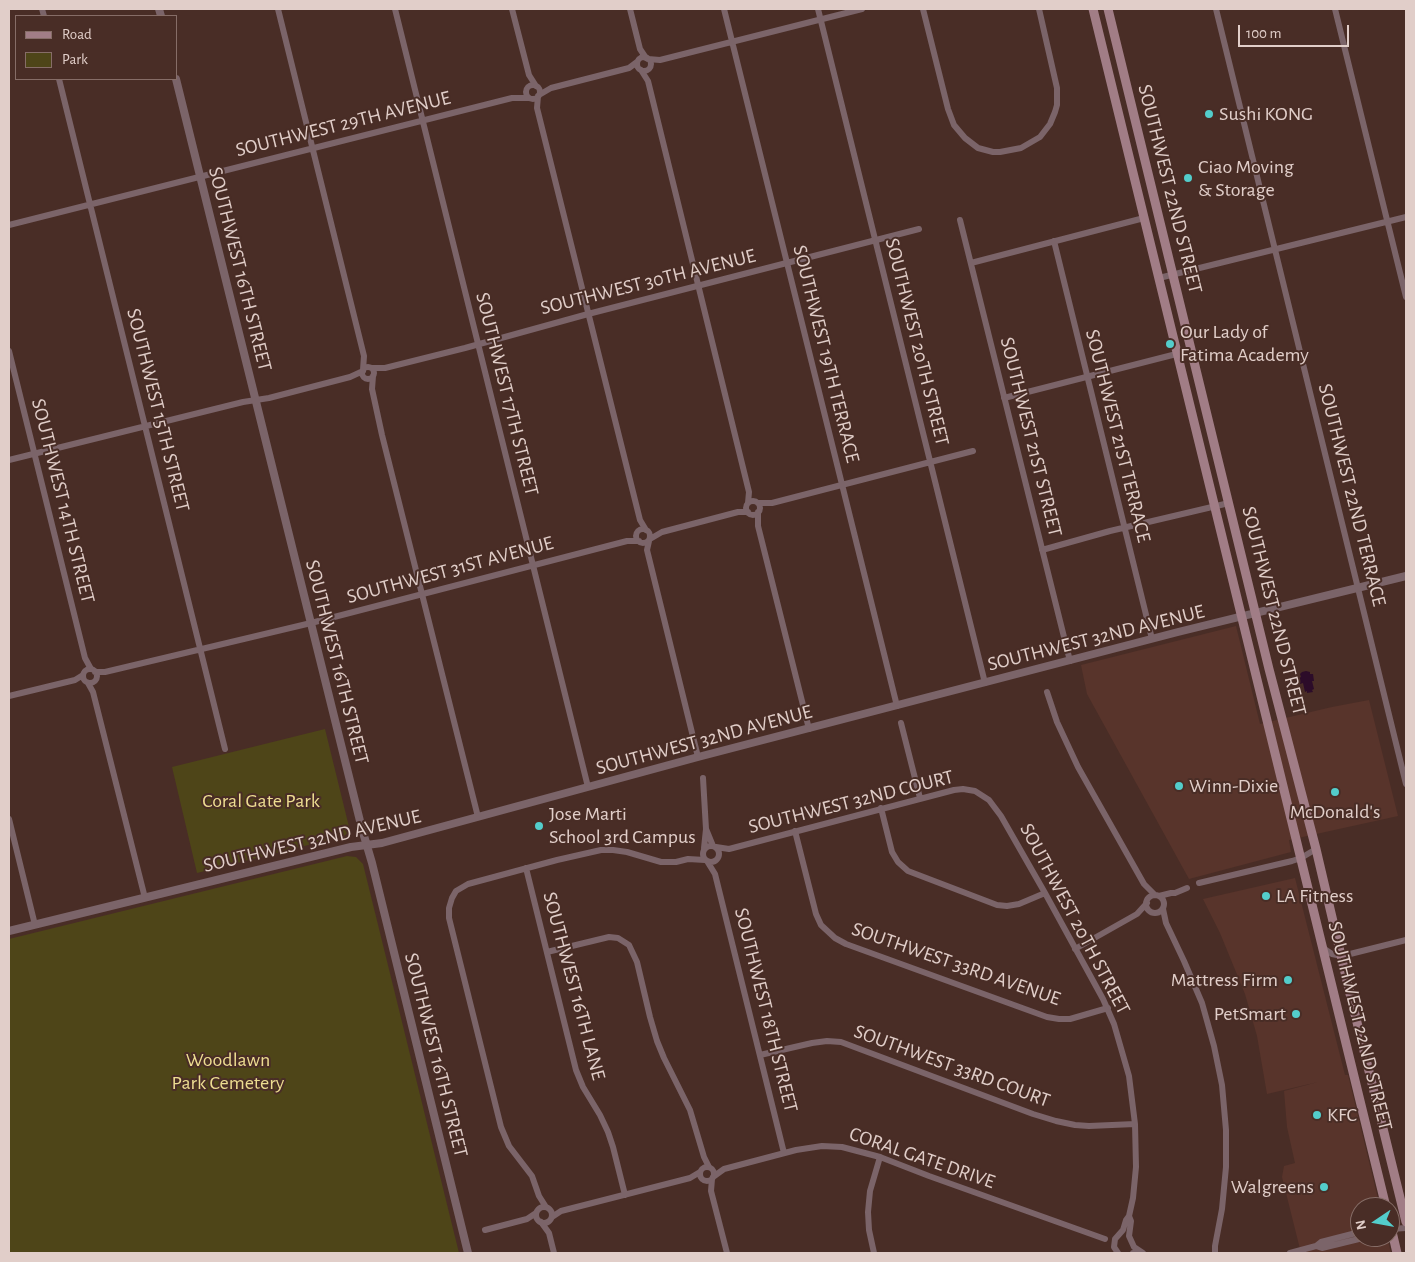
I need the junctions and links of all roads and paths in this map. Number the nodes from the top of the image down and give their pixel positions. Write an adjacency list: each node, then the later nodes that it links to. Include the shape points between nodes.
1 (278, 9): 31 (street)
2 (395, 9): 30 (street, SOUTHWEST 17TH STREET)
3 (512, 9): 19 (street)
4 (630, 9): 16 (street)
5 (724, 9): 15 (street, SOUTHWEST 19TH TERRACE)
6 (818, 9): 14 (street, SOUTHWEST 20TH STREET)
7 (862, 9): 14 (street)
8 (923, 9): 9 (street, via 954,125 978,148 993,152 1016,150 1035,140 1053,118 1057,88)
9 (1039, 9)
10 (1093, 9): 36 (main road, SOUTHWEST 22ND STREET)
11 (1108, 9): 34 (main road, SOUTHWEST 22ND STREET)
12 (1216, 9): 43 (street, SOUTHWEST 22ND TERRACE)
13 (1336, 9): 38 (street)
14 (820, 19): 15 (street); 41 (street, SOUTHWEST 20TH STREET)
15 (732, 42): 17 (street); 45 (street, SOUTHWEST 19TH TERRACE)
16 (640, 48): 17 (street); 18 (street)
17 (648, 63): 18 (street, via 645,70); 18 (street, via 642,57); 20 (street)
18 (639, 65): 20 (street); 24 (street)
19 (529, 75): 23 (street); 25 (street)
20 (648, 79): 48 (street)
21 (59, 80): 33 (street, SOUTHWEST 15TH STREET)
22 (176, 80): 32 (street, SOUTHWEST 16TH STREET)
23 (536, 86): 24 (street); 25 (street); 26 (street)
24 (551, 88): 26 (street)
25 (527, 89): 27 (street, SOUTHWEST 29TH AVENUE); 28 (street, via 526,94)
26 (538, 96): 28 (street); 29 (street)
27 (512, 98): 28 (street, SOUTHWEST 29TH AVENUE); 30 (street, SOUTHWEST 29TH AVENUE)
28 (530, 98): 29 (street)
29 (537, 108): 50 (street)
30 (422, 121): 31 (street, SOUTHWEST 29TH AVENUE); 51 (street, SOUTHWEST 17TH STREET)
31 (313, 148): 32 (street, SOUTHWEST 29TH AVENUE); 55 (street)
32 (200, 177): 33 (street, SOUTHWEST 29TH AVENUE); 58 (street, SOUTHWEST 16TH STREET)
33 (90, 205): 39 (street, SOUTHWEST 29TH AVENUE); 59 (street, SOUTHWEST 15TH STREET)
34 (1159, 214): 36 (main road); 46 (main road, SOUTHWEST 22ND STREET)
35 (1406, 217): 38 (street)
36 (1144, 218): 42 (street); 47 (main road, SOUTHWEST 22ND STREET)
37 (960, 220): 44 (street, SOUTHWEST 21ST STREET)
38 (1388, 221): 43 (street); 49 (street)
39 (9, 225)
40 (919, 229): 41 (street, SOUTHWEST 30TH AVENUE)
41 (875, 240): 45 (street, SOUTHWEST 30TH AVENUE); 63 (street, SOUTHWEST 20TH STREET)
42 (1054, 241): 44 (street); 56 (street, SOUTHWEST 21ST TERRACE)
43 (1275, 250): 46 (street); 85 (street, SOUTHWEST 22ND TERRACE)
44 (971, 262): 57 (street, SOUTHWEST 21ST STREET)
45 (787, 263): 48 (street, SOUTHWEST 30TH AVENUE); 64 (street, SOUTHWEST 19TH TERRACE)
46 (1173, 275): 47 (street); 53 (main road, SOUTHWEST 22ND STREET)
47 (1159, 278): 54 (main road, SOUTHWEST 22ND STREET)
48 (699, 286): 50 (street, SOUTHWEST 30TH AVENUE); 65 (street)
49 (1406, 297)
50 (588, 314): 51 (street, SOUTHWEST 30TH AVENUE); 72 (street)
51 (477, 344): 55 (street, SOUTHWEST 30TH AVENUE); 83 (street, SOUTHWEST 17TH STREET)
52 (9, 350): 61 (street, SOUTHWEST 14TH STREET)
53 (1192, 350): 54 (street); 68 (main road, SOUTHWEST 22ND STREET)
54 (1178, 354): 56 (street); 69 (main road, SOUTHWEST 22ND STREET)
55 (368, 373): 58 (street); 86 (street)
56 (1087, 377): 57 (street); 74 (street, SOUTHWEST 21ST TERRACE)
57 (1004, 398): 82 (street, SOUTHWEST 21ST STREET)
58 (256, 400): 59 (street); 89 (street, SOUTHWEST 16TH STREET)
59 (145, 426): 61 (street); 91 (street, SOUTHWEST 15TH STREET)
60 (973, 451): 63 (street)
61 (34, 454): 62 (street); 93 (street, SOUTHWEST 14TH STREET)
62 (9, 460)
63 (930, 462): 64 (street); 94 (street, SOUTHWEST 20TH STREET)
64 (842, 485): 67 (street); 97 (street, SOUTHWEST 19TH TERRACE)
65 (749, 492): 66 (street); 70 (street)
66 (757, 502): 67 (street); 70 (street, via 751,501); 71 (street)
67 (772, 503): 71 (street)
68 (1229, 504): 69 (street); 87 (main road, SOUTHWEST 22ND STREET)
69 (1214, 507): 74 (street); 88 (main road, SOUTHWEST 22ND STREET)
70 (748, 509): 71 (street, via 754,514); 73 (street); 76 (street)
71 (759, 511): 73 (street)
72 (640, 520): 75 (street); 77 (street)
73 (758, 526): 99 (street)
74 (1124, 528): 82 (street); 90 (street, SOUTHWEST 21ST TERRACE)
75 (647, 530): 76 (street); 77 (street); 79 (street)
76 (660, 532): 79 (street)
77 (637, 533): 78 (street, SOUTHWEST 31ST AVENUE); 80 (street)
78 (629, 540): 80 (street, SOUTHWEST 31ST AVENUE); 83 (street, SOUTHWEST 31ST AVENUE)
79 (649, 540): 80 (street); 81 (street)
80 (639, 542): 81 (street)
81 (647, 550): 101 (street)
82 (1042, 550): 92 (street, SOUTHWEST 21ST STREET)
83 (533, 565): 86 (street, SOUTHWEST 31ST AVENUE); 106 (street, SOUTHWEST 17TH STREET)
84 (1406, 576): 85 (street, SOUTHWEST 32ND AVENUE)
85 (1358, 588): 87 (street, SOUTHWEST 32ND AVENUE); 105 (street, SOUTHWEST 22ND TERRACE)
86 (422, 594): 89 (street, SOUTHWEST 31ST AVENUE); 110 (street)
87 (1256, 613): 88 (street, SOUTHWEST 32ND AVENUE); 104 (main road, SOUTHWEST 22ND STREET)
88 (1241, 617): 90 (street, SOUTHWEST 32ND AVENUE); 103 (main road, SOUTHWEST 22ND STREET)
89 (311, 623): 91 (street, SOUTHWEST 31ST AVENUE); 114 (street, SOUTHWEST 16TH STREET)
90 (1152, 639): 92 (street, SOUTHWEST 32ND AVENUE)
91 (201, 649): 93 (street, SOUTHWEST 31ST AVENUE); 100 (street, SOUTHWEST 15TH STREET)
92 (1070, 661): 94 (street, SOUTHWEST 32ND AVENUE)
93 (90, 676): 96 (street); 131 (street)
94 (985, 683): 97 (street, SOUTHWEST 32ND AVENUE)
95 (1047, 692): 126 (street, via 1071,753)
96 (9, 696)
97 (897, 706): 99 (street, SOUTHWEST 32ND AVENUE)
98 (901, 723): 108 (street)
99 (809, 729): 101 (street, SOUTHWEST 32ND AVENUE)
100 (225, 749)
101 (698, 757): 106 (street, SOUTHWEST 32ND AVENUE)
102 (703, 778): 112 (street)
103 (1281, 779): 104 (main road); 120 (main road, SOUTHWEST 22ND STREET)
104 (1298, 779): 118 (main road, SOUTHWEST 22ND STREET)
105 (1406, 784)
106 (588, 787): 110 (street, SOUTHWEST 32ND AVENUE)
107 (980, 794): 108 (street, SOUTHWEST 32ND COURT, via 960,789); 128 (street, SOUTHWEST 20TH STREET, via 1001,816)
108 (920, 798): 109 (street, SOUTHWEST 32ND COURT)
109 (881, 808): 113 (street, SOUTHWEST 32ND COURT); 128 (street, via 892,852 908,871 997,905 1019,904)
110 (478, 817): 114 (street, SOUTHWEST 32ND AVENUE)
111 (9, 820): 137 (street)
112 (706, 829): 115 (street); 116 (street)
113 (795, 831): 117 (street, SOUTHWEST 32ND COURT); 144 (street, SOUTHWEST 33RD AVENUE, via 816,914 821,925 835,938 1048,1017 1070,1019)
114 (367, 845): 131 (street, SOUTHWEST 32ND AVENUE); 172 (street, SOUTHWEST 16TH STREET)
115 (715, 846): 116 (street); 117 (street, SOUTHWEST 32ND COURT); 119 (street)
116 (704, 849): 121 (street); 122 (street)
117 (729, 849): 119 (street, SOUTHWEST 32ND COURT)
118 (1316, 849): 120 (street); 143 (main road, SOUTHWEST 22ND STREET)
119 (718, 858): 122 (street, via 712,862); 124 (street, SOUTHWEST 18TH STREET)
120 (1301, 858): 125 (street); 141 (main road, SOUTHWEST 22ND STREET)
121 (688, 859): 122 (street); 123 (street, via 661,862 627,852 604,850)
122 (706, 860): 124 (street, SOUTHWEST 18TH STREET)
123 (526, 868): 142 (street, SOUTHWEST 16TH LANE); 157 (street, via 460,888 454,894 449,918 502,1127 509,1146 532,1176)
124 (716, 874): 145 (street, SOUTHWEST 18TH STREET)
125 (1199, 883)
126 (1146, 886): 130 (street); 132 (street)
127 (1187, 888): 129 (street)
128 (1045, 893): 140 (street, SOUTHWEST 20TH STREET)
129 (1175, 893): 130 (street); 133 (street)
130 (1157, 895): 132 (street, via 1151,896); 133 (street, via 1163,900)
131 (145, 898): 137 (street, SOUTHWEST 32ND AVENUE)
132 (1147, 902): 134 (street); 135 (street)
133 (1163, 907): 134 (street, via 1159,912); 136 (street)
134 (1153, 912): 135 (street); 136 (street)
135 (1138, 914): 140 (street)
136 (1166, 923): 170 (street, via 1202,1003 1222,1085 1226,1167)
137 (35, 925): 138 (street, SOUTHWEST 32ND AVENUE)
138 (9, 931)
139 (1406, 940): 143 (street)
140 (1075, 948): 144 (street, SOUTHWEST 20TH STREET)
141 (1323, 948): 143 (street); 156 (main road, SOUTHWEST 22ND STREET)
142 (547, 952): 148 (street, via 605,937 618,938 632,949 657,1041 690,1110); 155 (street, SOUTHWEST 16TH LANE, via 576,1070 614,1147)
143 (1342, 956): 163 (main road, SOUTHWEST 22ND STREET)
144 (1108, 1008): 146 (street, SOUTHWEST 20TH STREET, via 1128,1070)
145 (760, 1055): 146 (street, SOUTHWEST 33RD COURT, via 812,1043 841,1042 1056,1121 1082,1126); 147 (street, SOUTHWEST 18TH STREET)
146 (1135, 1124): 159 (street, SOUTHWEST 20TH STREET, via 1136,1167)
147 (784, 1153): 149 (street, CORAL GATE DRIVE, via 828,1146); 151 (street, CORAL GATE DRIVE)
148 (704, 1157): 150 (street); 152 (street)
149 (880, 1157): 167 (street, CORAL GATE DRIVE); 175 (street, via 870,1191 868,1212)
150 (710, 1168): 151 (street, CORAL GATE DRIVE); 152 (street, via 705,1167); 153 (street, via 714,1172)
151 (724, 1169): 153 (street, CORAL GATE DRIVE)
152 (702, 1175): 153 (street, via 708,1181); 154 (street); 155 (street)
153 (712, 1178): 154 (street)
154 (711, 1191): 174 (street)
155 (625, 1195): 158 (street)
156 (1384, 1197)
157 (542, 1210): 158 (street); 160 (street); 161 (street); 162 (street)
158 (561, 1210): 161 (street)
159 (1129, 1216): 171 (street, SOUTHWEST 20TH STREET, via 1115,1238); 176 (street, SOUTHWEST 20TH STREET, via 1129,1236)
160 (527, 1219): 162 (street); 164 (street)
161 (551, 1219): 162 (street); 165 (street)
162 (540, 1221): 165 (street)
163 (1406, 1222)
164 (485, 1230)
165 (549, 1233): 173 (street)
166 (1350, 1235): 169 (street)
167 (1106, 1239)
168 (1350, 1241): 169 (street, via 1322,1248)
169 (1316, 1246): 178 (street)
170 (1215, 1250): 177 (street)
171 (1116, 1251)
172 (468, 1253)
173 (554, 1253)
174 (727, 1253)
175 (874, 1253)
176 (1138, 1253)
177 (1211, 1253)
178 (1290, 1253)

